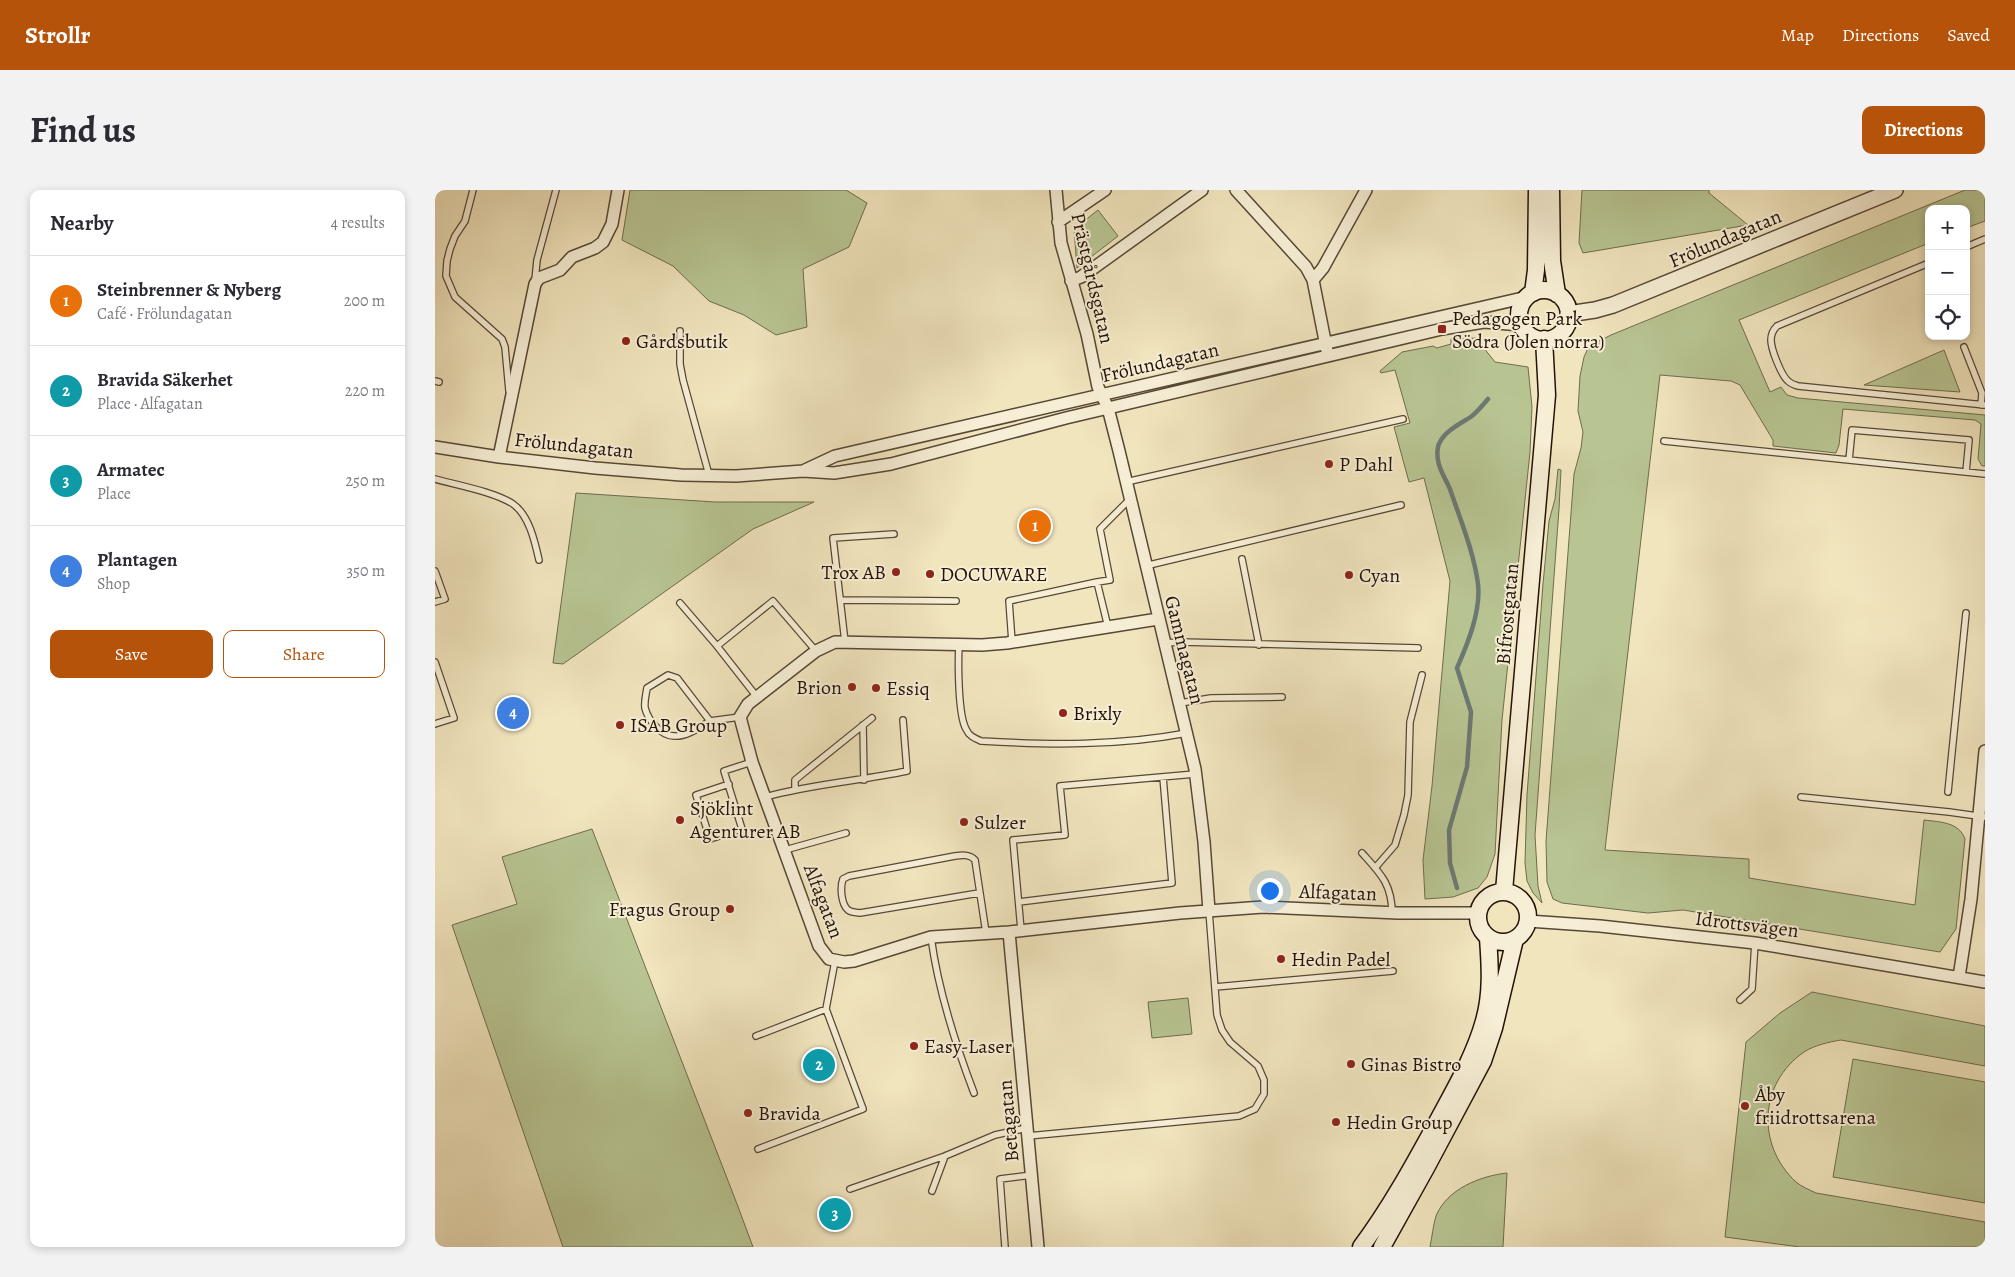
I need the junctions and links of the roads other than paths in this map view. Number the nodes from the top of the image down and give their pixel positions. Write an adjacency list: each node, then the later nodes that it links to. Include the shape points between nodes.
1 (473, 190): 29 (lane, via 465,221 450,249 446,276 455,297 503,339)
2 (556, 190): 20 (lane, via 537,260)
3 (618, 190): 20 (street, via 612,224 603,242 572,258 559,270 539,278)
4 (1056, 190): 13 (street, Prästgårdsgatan)
5 (1105, 190): 13 (street)
6 (1202, 190): 19 (street)
7 (1236, 190): 18 (street, via 1306,267)
8 (1366, 190): 18 (street, via 1323,268)
9 (1537, 190): 14 (main road)
10 (1544, 190): 14 (lane, via 1543,214)
11 (1551, 190): 21 (main road, via 1552,261)
12 (1895, 190): 23 (street, Frölundagatan, via 1613,305)
13 (1058, 222): 19 (street, Prästgårdsgatan)
14 (1536, 230): 22 (main road, via 1536,270)
15 (1985, 239): 16 (lane)
16 (1970, 245)
17 (1925, 264): 31 (lane, via 1777,326 1771,337 1775,356 1784,377 1798,386)
18 (1313, 280): 28 (street)
19 (1071, 281): 30 (street, Prästgårdsgatan)
20 (535, 284): 29 (street)
21 (1557, 294): 22 (main road, via 1545,290); 23 (main road)
22 (1530, 295): 24 (main road, via 1520,310); 28 (street, Frölundagatan)
23 (1569, 314): 26 (main road, via 1562,332)
24 (1521, 325): 26 (main road, via 1531,336); 28 (street, Frölundagatan, via 1484,322)
25 (680, 331): 40 (lane, via 683,380)
26 (1544, 340): 94 (main road, Bifrostgatan, via 1547,395)
27 (1964, 347): 31 (lane, via 1982,393)
28 (1326, 350): 30 (street, Frölundagatan)
29 (510, 398): 35 (street)
30 (1105, 402): 37 (street, Frölundagatan, via 835,456); 37 (street, Frölundagatan, via 1066,418 891,464 834,473); 42 (street, Gammagatan)
31 (1983, 405)
32 (1403, 420): 42 (lane)
33 (1664, 441): 36 (lane)
34 (435, 447): 35 (street, Frölundagatan)
35 (499, 457): 40 (street, Frölundagatan, via 621,471)
36 (1849, 460): 38 (lane); 38 (lane, via 1852,430 1969,440)
37 (803, 471): 40 (street, Frölundagatan)
38 (1966, 472): 39 (lane)
39 (1985, 474)
40 (709, 476)
41 (435, 479): 46 (lane, via 500,497 515,505 526,520)
42 (1126, 482): 43 (street, Gammagatan)
43 (1130, 499): 48 (street, Gammagatan); 50 (lane, via 1101,529 1110,580)
44 (1401, 505): 48 (lane)
45 (894, 534): 51 (lane, via 833,538)
46 (539, 560)
47 (1242, 560): 62 (lane)
48 (1145, 566): 56 (street, Gammagatan)
49 (435, 571): 53 (lane, via 445,599)
50 (1097, 582): 57 (lane); 59 (lane, via 1009,601)
51 (841, 600): 52 (lane); 58 (lane)
52 (956, 601)
53 (435, 602)
54 (680, 603): 63 (lane)
55 (1966, 612): 86 (lane)
56 (1158, 619): 57 (street); 60 (street, Gammagatan)
57 (1107, 628): 59 (street)
58 (845, 642): 61 (street); 65 (street, via 835,642)
59 (1012, 642): 61 (street)
60 (1165, 643): 62 (lane); 70 (street, Gammagatan)
61 (959, 645): 77 (lane, via 961,704 965,728 971,737 1047,745 1130,742)
62 (1259, 645): 64 (lane)
63 (717, 646): 65 (lane, via 773,601); 69 (lane)
64 (1418, 648)
65 (816, 652): 69 (street)
66 (435, 662): 75 (lane, via 454,718)
67 (1422, 675): 93 (lane, via 1410,722 1408,795 1404,815 1395,844)
68 (1282, 697): 70 (lane, via 1211,698)
69 (757, 698): 71 (street)
70 (1180, 703): 77 (street, Gammagatan)
71 (740, 716): 74 (lane); 79 (street, Alfagatan)
72 (872, 718): 76 (lane)
73 (903, 720): 82 (lane, via 907,771)
74 (710, 721): 74 (lane, via 677,678 668,676 647,688 645,709 655,726 665,734 688,733)
75 (435, 724)
76 (863, 725): 82 (lane); 84 (lane, via 795,780)
77 (1187, 734): 80 (street, Gammagatan)
78 (1985, 758): 85 (street)
79 (752, 762): 83 (lane, via 724,771); 87 (street, Alfagatan)
80 (1195, 774): 81 (lane); 97 (street, Gammagatan, via 1205,842)
81 (1163, 777): 96 (lane, via 1173,883); 96 (lane, via 1061,786 1065,835 1013,840)
82 (864, 780): 84 (lane)
83 (729, 784): 83 (lane, via 742,829 710,839 696,795)
84 (795, 790): 87 (lane)
85 (1983, 791): 89 (street)
86 (1948, 792)
87 (765, 797): 91 (street, Alfagatan)
88 (1801, 797): 89 (lane)
89 (1982, 817): 110 (street)
90 (846, 833): 91 (lane)
91 (785, 850): 108 (street, Alfagatan, via 819,946 829,959)
92 (1362, 853): 93 (lane)
93 (1375, 868): 98 (lane, via 1388,885)
94 (1504, 891): 99 (main road, via 1487,897); 100 (main road, via 1523,901)
95 (979, 892): 95 (lane, via 975,860 966,855 849,876 841,884 847,909 860,913); 103 (lane)
96 (1019, 902): 101 (lane)
97 (1209, 911): 98 (street, Alfagatan, via 1263,907); 101 (street, Alfagatan); 112 (lane)
98 (1392, 913): 99 (street, Alfagatan)
99 (1478, 913): 105 (main road, via 1478,922)
100 (1528, 921): 106 (main road, via 1525,931); 107 (street, Idrottsvägen)
101 (1021, 930): 102 (street, Alfagatan)
102 (1009, 932): 103 (street, Alfagatan); 117 (street, Betagatan)
103 (985, 933): 104 (street, Alfagatan)
104 (931, 937): 108 (street, Alfagatan, via 855,960); 116 (lane, via 955,1044)
105 (1488, 938): 106 (main road, via 1500,942); 125 (main road, via 1489,992 1485,1020 1478,1038 1461,1078 1413,1167)
106 (1515, 940): 126 (main road, via 1495,1028 1483,1061)
107 (1755, 943): 110 (street, Idrottsvägen); 113 (lane, via 1752,989)
108 (835, 961): 114 (lane)
109 (1393, 971): 112 (lane)
110 (1959, 977): 111 (street, Idrottsvägen)
111 (1985, 982)
112 (1215, 987): 117 (lane, via 1221,1030 1257,1066 1265,1080 1264,1094 1255,1109 1239,1116)
113 (1740, 1000)
114 (826, 1009): 115 (lane); 118 (lane, via 863,1109)
115 (757, 1036)
116 (974, 1093)
117 (1027, 1132): 119 (lane, via 995,1134); 120 (street, Betagatan)
118 (758, 1149)
119 (945, 1156): 121 (lane); 122 (lane)
120 (1032, 1175): 123 (lane, via 1000,1179); 124 (street, Betagatan)
121 (850, 1189)
122 (932, 1190)
123 (1005, 1247)
124 (1038, 1247)
125 (1361, 1247)
126 (1382, 1247)

